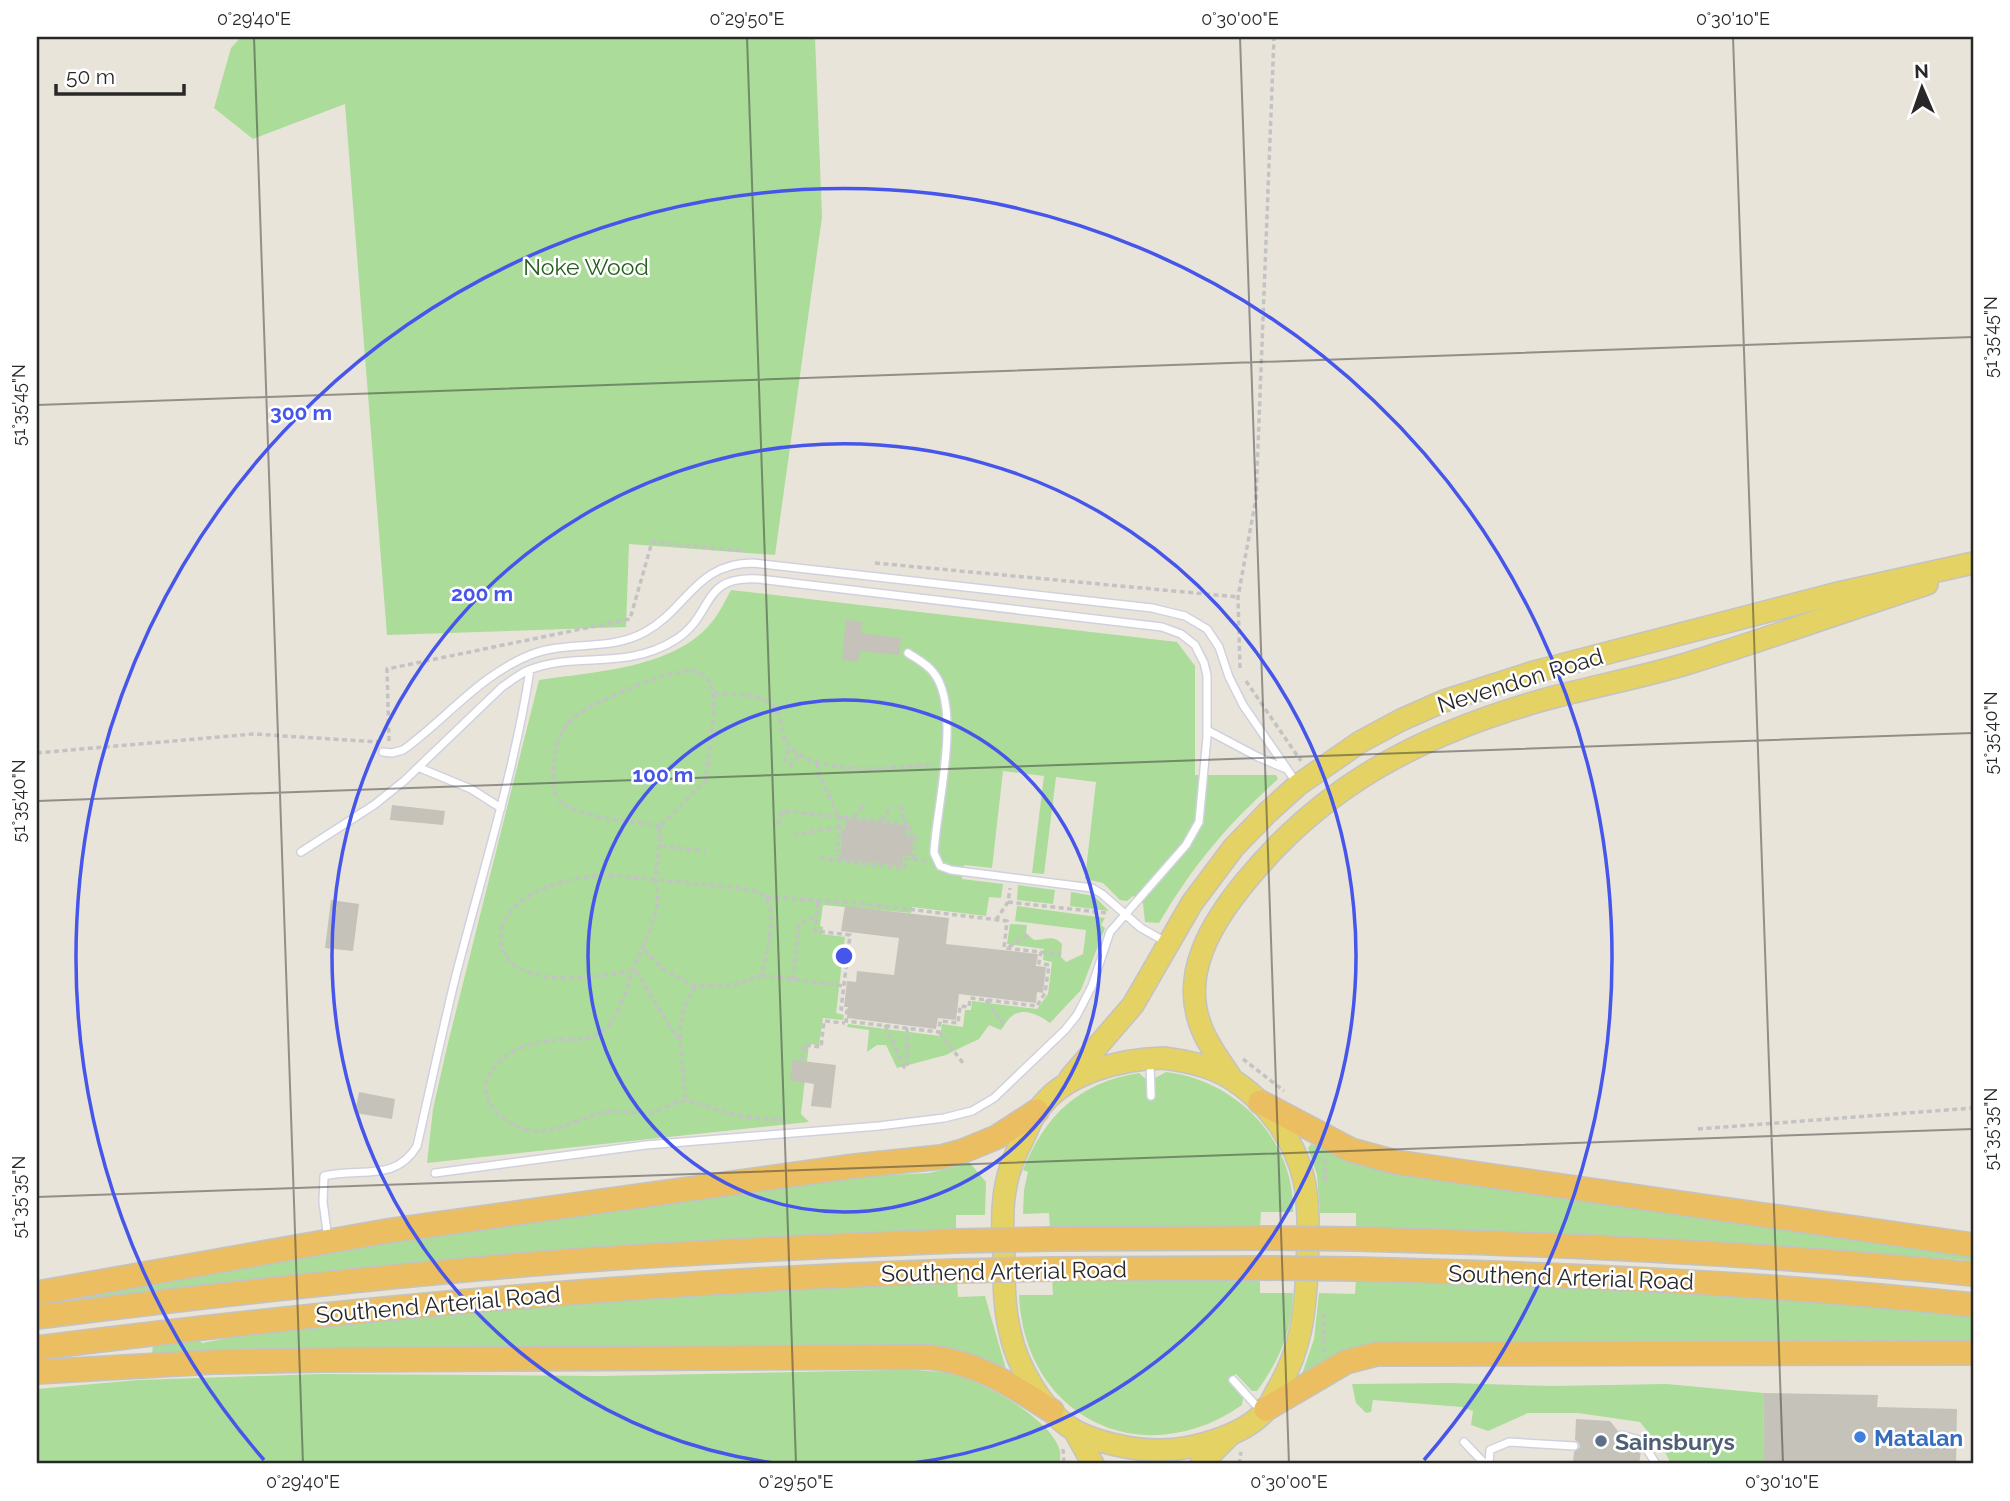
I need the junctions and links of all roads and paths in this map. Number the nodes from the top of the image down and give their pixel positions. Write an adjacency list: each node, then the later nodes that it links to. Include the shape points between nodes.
1 (1274, 37): 16 (path, via 1256,498 1238,597 1240,673)
2 (1973, 563): 16 (main road, Nevendon Road, via 1678,633 1488,685 1433,706)
3 (1973, 569): 68 (main road, Nevendon Road, via 1682,665 1497,714 1419,744 1337,793 1269,852 1217,919 1202,952 1194,981 1196,1012)
4 (908, 653): 13 (lane, via 934,673 946,698)
5 (530, 670): 7 (lane, via 620,659 661,648 694,624 718,587 735,579 759,579 1173,631 1195,645 1204,663); 15 (lane, via 502,687); 20 (lane)
6 (714, 694): 8 (path, via 766,700 779,714); 26 (path, via 705,781); 26 (path, via 709,680 698,672 676,673 587,708 573,717 559,738 552,773 556,796 564,805)
7 (1207, 730): 16 (lane); 42 (lane, via 1201,812 1194,834)
8 (789, 746): 10 (path); 11 (path)
9 (383, 752): 16 (lane, via 403,750 518,660 552,649 636,637 663,619 714,571 753,563 1152,608 1185,616 1207,629 1242,705)
10 (799, 754): 12 (path); 14 (path)
11 (784, 762)
12 (818, 763): 13 (path, via 885,768); 21 (path)
13 (944, 763): 35 (lane, via 934,843)
14 (790, 766)
15 (420, 768): 20 (lane, via 471,789); 31 (lane, via 374,805)
16 (1296, 773): 46 (main road, Nevendon Road, via 1219,865)
17 (865, 802): 22 (path)
18 (892, 805): 23 (path)
19 (901, 806): 24 (path)
20 (500, 808): 79 (lane, via 417,1146 399,1166 324,1177)
21 (840, 816): 22 (path); 25 (path, via 782,811); 27 (path)
22 (853, 817): 23 (path)
23 (881, 820): 24 (path)
24 (905, 823): 34 (path, via 910,824 909,835 916,836)
25 (778, 825)
26 (660, 827): 29 (path)
27 (840, 827): 28 (path); 33 (path)
28 (793, 835)
29 (661, 846): 30 (path); 37 (path)
30 (706, 851)
31 (301, 852)
32 (820, 858): 33 (path)
33 (839, 860): 34 (path, via 904,869 906,859)
34 (913, 860): 35 (path)
35 (937, 863): 36 (lane, via 951,870)
36 (1011, 877): 40 (path); 42 (lane, via 1092,888)
37 (656, 880): 38 (path, via 751,890); 48 (path, via 656,912); 51 (path, via 591,875 554,883 522,901 501,928 505,954 529,972 593,977)
38 (765, 897): 39 (path); 52 (path, via 771,918)
39 (818, 901): 43 (path); 44 (path)
40 (1008, 902): 41 (path); 44 (path)
41 (1109, 914)
42 (1124, 915): 46 (lane); 78 (lane, via 1110,932 1077,1014 1006,1088 971,1111 879,1126 646,1145)
43 (817, 916): 53 (path, via 799,924); 54 (path, via 815,930 850,935)
44 (996, 920): 47 (path, via 1007,921)
45 (1028, 935): 47 (path)
46 (1168, 943): 69 (main road, Nevendon Road, via 1122,1020)
47 (1007, 948): 49 (path)
48 (644, 950): 51 (path); 55 (path, via 663,969)
49 (1041, 952): 50 (path); 56 (path, via 1039,963 1049,965 1045,993 1037,1006)
50 (1061, 954)
51 (634, 971): 63 (path, via 676,1037); 72 (path, via 617,1009 598,1034 541,1041 517,1050 489,1074 485,1097 508,1120 543,1131 596,1114 651,1112)
52 (761, 975): 53 (path); 55 (path, via 738,984)
53 (793, 980): 54 (path)
54 (844, 986): 57 (path, via 841,1009 847,1010)
55 (696, 987): 63 (path, via 682,1009)
56 (986, 1000): 58 (path); 62 (path, via 970,998 969,1007 960,1006 958,1023 940,1021)
57 (846, 1022): 59 (path); 61 (path); 66 (path, via 824,1020 821,1047 804,1045)
58 (1003, 1024)
59 (885, 1025): 60 (path); 60 (path, via 904,1067)
60 (907, 1028): 62 (path)
61 (845, 1029)
62 (939, 1032): 67 (path)
63 (681, 1037): 72 (path)
64 (1240, 1056): 70 (path)
65 (1150, 1058): 68 (main road, via 1196,1063); 69 (main road, via 1110,1065); 71 (lane)
66 (802, 1060)
67 (963, 1063)
68 (1232, 1079): 73 (main road)
69 (1059, 1090): 75 (main road)
70 (1285, 1092)
71 (1151, 1096)
72 (685, 1100): 76 (path, via 730,1114)
73 (1260, 1102): 80 (highway, via 1352,1150 1395,1162); 90 (main road, via 1292,1143 1304,1182 1307,1216 1301,1334)
74 (1973, 1108): 77 (path)
75 (1037, 1111): 79 (highway, via 997,1137 941,1157); 89 (main road, via 1005,1187 1005,1286 1009,1330 1018,1360)
76 (793, 1121)
77 (1698, 1129)
78 (436, 1172)
79 (328, 1240): 82 (highway)
80 (1973, 1245)
81 (1973, 1275): 84 (highway, Southend Arterial Road, bridge, via 1656,1250 1356,1239 956,1241 742,1250 478,1269)
82 (37, 1293)
83 (1973, 1305): 85 (highway, Southend Arterial Road, bridge, via 1701,1282 1471,1272 1052,1269 750,1280 479,1299)
84 (37, 1317)
85 (37, 1348)
86 (1973, 1353): 90 (highway, via 1386,1353 1346,1362)
87 (37, 1372): 89 (highway, via 320,1360 929,1357 978,1368)
88 (1233, 1380): 90 (lane)
89 (1052, 1411): 91 (main road)
90 (1264, 1411): 93 (main road)
91 (1074, 1430): 93 (main road, via 1124,1447 1160,1451); 96 (main road)
92 (1622, 1436): 100 (lane, via 1642,1441)
93 (1236, 1442): 97 (main road); 98 (path)
94 (1464, 1442): 99 (lane)
95 (1574, 1446): 99 (lane, via 1509,1442 1490,1450)
96 (1093, 1464)
97 (1201, 1464)
98 (1239, 1464)
99 (1487, 1464)
100 (1656, 1464)

